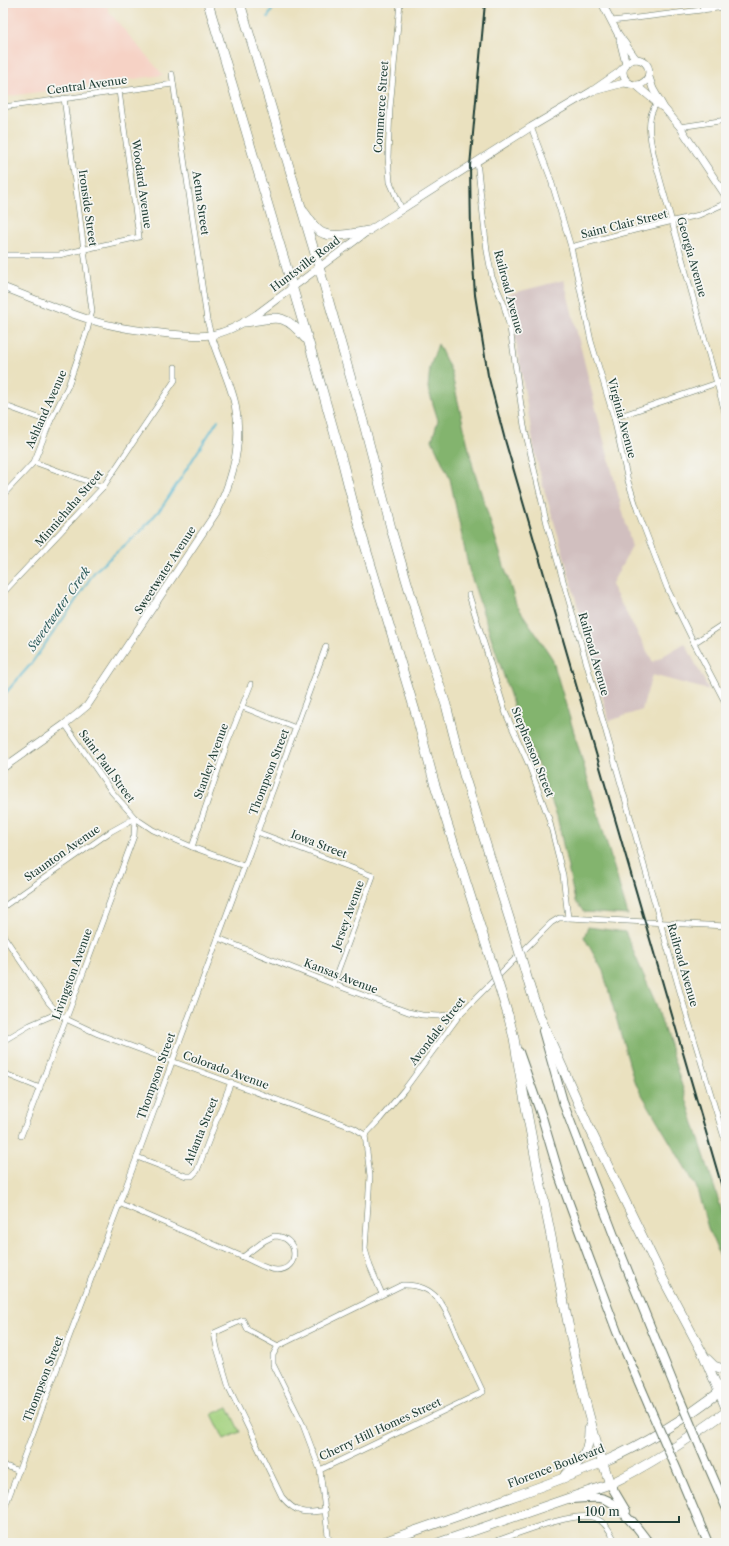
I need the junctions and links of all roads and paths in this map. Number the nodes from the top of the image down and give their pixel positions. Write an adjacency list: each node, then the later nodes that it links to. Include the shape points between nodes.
1 (208, 3): 37 (highway)
2 (240, 3): 28 (highway)
3 (400, 3): 29 (street, Commerce Street, via 388,157 390,182)
4 (602, 3): 8 (main road)
5 (702, 3): 7 (street)
6 (726, 7): 7 (street)
7 (703, 10): 8 (street)
8 (612, 21): 9 (main road)
9 (618, 34): 10 (main road); 11 (main road)
10 (636, 59): 11 (main road); 13 (main road, via 648,66)
11 (625, 66): 15 (main road, via 623,75); 17 (main road, Huntsville Road)
12 (172, 74): 14 (street, Aetna Street)
13 (649, 77): 15 (main road, via 644,83); 21 (main road)
14 (173, 84): 16 (street, Central Avenue); 40 (street, Aetna Street)
15 (633, 85): 17 (main road, Huntsville Road, via 624,83); 19 (main road)
16 (119, 91): 18 (street, Central Avenue); 33 (street, Woodard Avenue, via 139,237)
17 (592, 91): 23 (main road, Huntsville Road)
18 (64, 98): 20 (street, Central Avenue); 33 (street, Ironside Street)
19 (657, 104): 21 (main road); 30 (street, Georgia Avenue, via 650,115 651,138)
20 (3, 107)
21 (664, 108): 24 (main road)
22 (726, 120): 24 (street)
23 (531, 127): 25 (main road, Huntsville Road); 32 (street, Virginia Avenue, via 550,177)
24 (680, 127): 26 (main road)
25 (477, 161): 29 (main road, Huntsville Road); 70 (street, Railroad Avenue, via 487,251 492,277 503,302 510,328 524,426 536,479)
26 (726, 196)
27 (726, 203): 30 (street, Saint Clair Street, via 699,216)
28 (300, 205): 31 (highway, via 318,231 340,235); 35 (highway)
29 (402, 210): 31 (main road, Huntsville Road)
30 (672, 222): 32 (street, Saint Clair Street); 44 (street, Georgia Avenue)
31 (368, 231): 35 (main road, Huntsville Road)
32 (571, 247): 47 (street, Virginia Avenue, via 589,334)
33 (84, 249): 34 (street, Woodard Avenue, via 59,255); 38 (street, Ironside Street, via 92,311)
34 (3, 256)
35 (319, 267): 37 (main road, Huntsville Road); 77 (highway, bridge, via 394,539)
36 (3, 287): 38 (main road, Huntsville Road)
37 (292, 288): 39 (main road, Huntsville Road); 41 (highway)
38 (90, 320): 40 (main road, Huntsville Road, via 155,332 188,336); 48 (street, Ashland Avenue, via 68,386)
39 (245, 322): 40 (main road, Huntsville Road); 41 (highway, via 279,318 289,321)
40 (211, 335): 60 (main road, Sweetwater Avenue, via 235,404 237,452 231,482 217,511 124,653 87,706)
41 (308, 343): 79 (highway, bridge, via 434,782)
42 (175, 367): 50 (street, Minniehaha Street, via 175,380)
43 (726, 380): 44 (street)
44 (716, 384): 46 (street, Georgia Avenue); 47 (street)
45 (3, 405): 48 (street)
46 (726, 416)
47 (614, 418): 55 (street, Virginia Avenue, via 628,481 638,512 667,588)
48 (50, 422): 49 (street, Ashland Avenue)
49 (34, 462): 50 (street); 51 (street, Ashland Avenue)
50 (103, 487): 52 (street, Minniehaha Street)
51 (3, 495)
52 (3, 594)
53 (469, 595): 69 (street, Stephenson Street, via 506,714 549,819 563,875)
54 (726, 622): 55 (street)
55 (694, 644): 58 (street, Virginia Avenue)
56 (326, 646): 61 (street, Thompson Street)
57 (251, 684): 59 (street, Stanley Avenue)
58 (726, 704)
59 (242, 707): 61 (street); 65 (street, Stanley Avenue)
60 (65, 724): 62 (main road, Sweetwater Avenue); 63 (street, Saint Paul Street, via 112,792)
61 (296, 728): 64 (street, Thompson Street)
62 (3, 768)
63 (135, 818): 65 (street, Saint Paul Street, via 153,830); 68 (street, Staunton Avenue, via 110,832); 78 (street, Livingston Avenue, via 134,836)
64 (257, 832): 66 (street, Thompson Street); 67 (street, Iowa Street)
65 (192, 847): 66 (street, Saint Paul Street)
66 (244, 866): 73 (street, Thompson Street)
67 (373, 876): 74 (street, Jersey Avenue)
68 (3, 907)
69 (568, 918): 70 (street); 76 (street, Avondale Street, via 559,918 551,922)
70 (661, 922): 71 (street); 85 (street, Railroad Avenue, via 682,999)
71 (726, 926)
72 (3, 935): 75 (street, Colorado Avenue)
73 (218, 938): 74 (street, Kansas Avenue); 81 (street, Thompson Street)
74 (333, 984): 76 (street, Kansas Avenue, via 422,1015)
75 (58, 1013): 78 (street, Colorado Avenue); 80 (street, via 23,1028)
76 (462, 1013): 86 (street, Avondale Street, via 404,1090)
77 (540, 1017): 94 (highway, via 622,1196); 107 (main road, bridge, via 567,1111 618,1246)
78 (66, 1019): 81 (street, Colorado Avenue, via 98,1034); 84 (street, Livingston Avenue)
79 (514, 1038): 99 (highway, via 550,1233); 117 (main road, bridge, via 561,1181 617,1332)
80 (3, 1041)
81 (172, 1060): 83 (street, Colorado Avenue); 89 (street, Thompson Street)
82 (3, 1073): 84 (street)
83 (231, 1082): 86 (street, Colorado Avenue, via 354,1128); 89 (street, Atlanta Street, via 197,1171 192,1176)
84 (40, 1088): 87 (street, Livingston Avenue)
85 (725, 1133): 88 (street, Railroad Avenue)
86 (365, 1135): 92 (street, via 370,1176 365,1249)
87 (21, 1136)
88 (726, 1144)
89 (137, 1157): 90 (street, Thompson Street)
90 (119, 1203): 91 (street); 103 (street, Thompson Street)
91 (243, 1257): 91 (street, via 276,1270 287,1267 294,1252 290,1242 280,1236 274,1236)
92 (382, 1294): 93 (street, Cherry Hill Homes Street); 102 (street, Cherry Hill Homes Street, via 402,1285 412,1285 431,1292 438,1298 445,1307 483,1392)
93 (278, 1346): 102 (street, Cherry Hill Homes Street, via 273,1355 273,1364 303,1425); 108 (street, via 248,1330 243,1320 214,1333 229,1388 282,1497 300,1511 308,1513)
94 (704, 1356): 95 (highway, via 714,1366); 96 (highway)
95 (726, 1370)
96 (723, 1389): 97 (highway); 100 (highway, Florence Boulevard, via 674,1424)
97 (726, 1408)
98 (726, 1412): 105 (highway, via 683,1443)
99 (590, 1420): 100 (highway); 104 (highway, via 589,1440 583,1458)
100 (602, 1462): 104 (highway, Florence Boulevard); 105 (highway)
101 (3, 1465): 103 (street)
102 (320, 1470): 108 (street)
103 (19, 1472): 109 (street, Thompson Street)
104 (561, 1479): 112 (highway, Florence Boulevard)
105 (610, 1484): 106 (highway); 110 (main road)
106 (568, 1499): 110 (main road, via 600,1498 618,1508); 113 (highway)
107 (726, 1507)
108 (326, 1510): 111 (street)
109 (3, 1512)
110 (634, 1525): 116 (main road)
111 (329, 1543)
112 (381, 1543)
113 (438, 1543)
114 (490, 1543): 115 (street, via 561,1520 586,1516 602,1522)
115 (616, 1543)
116 (649, 1543)
117 (708, 1543)

